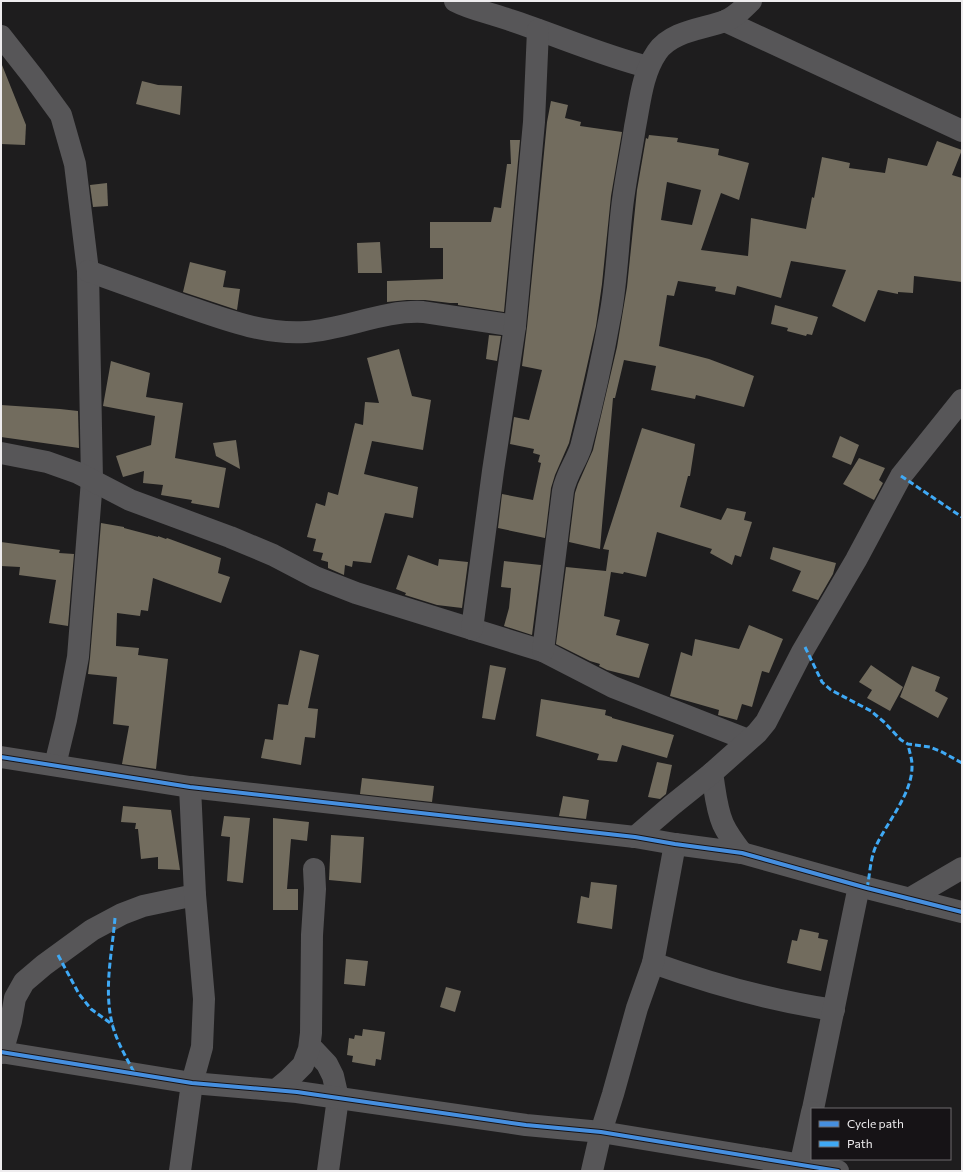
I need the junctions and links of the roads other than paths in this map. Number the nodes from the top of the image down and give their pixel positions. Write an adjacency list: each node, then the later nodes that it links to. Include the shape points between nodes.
1 (455, 1): 4 (street)
2 (751, 1): 3 (street)
3 (725, 21): 6 (street, via 702,27 672,40 658,51); 7 (street)
4 (538, 30): 6 (street); 9 (street, via 534,122)
5 (1, 36): 8 (street, via 61,115 75,164)
6 (648, 67): 14 (street, via 640,98 623,200 611,309 581,446 563,491)
7 (962, 131)
8 (88, 271): 9 (street, via 249,326 282,332 340,327 413,311); 12 (street)
9 (515, 326): 13 (street)
10 (962, 400): 15 (street, via 901,476 802,652 766,722)
11 (1, 453): 12 (street, via 47,462)
12 (92, 480): 13 (street, via 130,500 230,536 315,577 356,593); 17 (street, via 78,657)
13 (472, 629): 14 (street)
14 (543, 651): 15 (street, via 613,687)
15 (748, 740): 18 (street)
16 (1, 757): 17 (street)
17 (55, 765): 19 (street)
18 (712, 773): 20 (street); 22 (street, via 723,823)
19 (190, 787): 20 (street); 26 (street)
20 (635, 837): 21 (street)
21 (675, 844): 22 (street); 29 (street)
22 (742, 853): 25 (street)
23 (962, 868): 27 (street)
24 (314, 869): 31 (street)
25 (859, 886): 27 (street); 30 (street)
26 (195, 895): 32 (street, via 143,906 122,914 92,930 44,965 24,982 15,998); 33 (street, via 204,999 202,1047)
27 (909, 899): 28 (street)
28 (962, 912)
29 (653, 963): 30 (street, via 718,985 794,1004); 38 (street, via 637,1008)
30 (834, 1010): 36 (street)
31 (310, 1046): 34 (street, via 303,1065); 35 (street, via 327,1064)
32 (1, 1053): 33 (street)
33 (192, 1083): 34 (street); 40 (street)
34 (276, 1090): 35 (street)
35 (338, 1098): 38 (street, via 526,1126); 41 (street)
36 (812, 1108)
37 (811, 1115): 39 (street)
38 (601, 1132): 39 (street); 42 (street)
39 (800, 1168): 43 (street)
40 (180, 1171)
41 (328, 1171)
42 (592, 1171)
43 (838, 1171)

